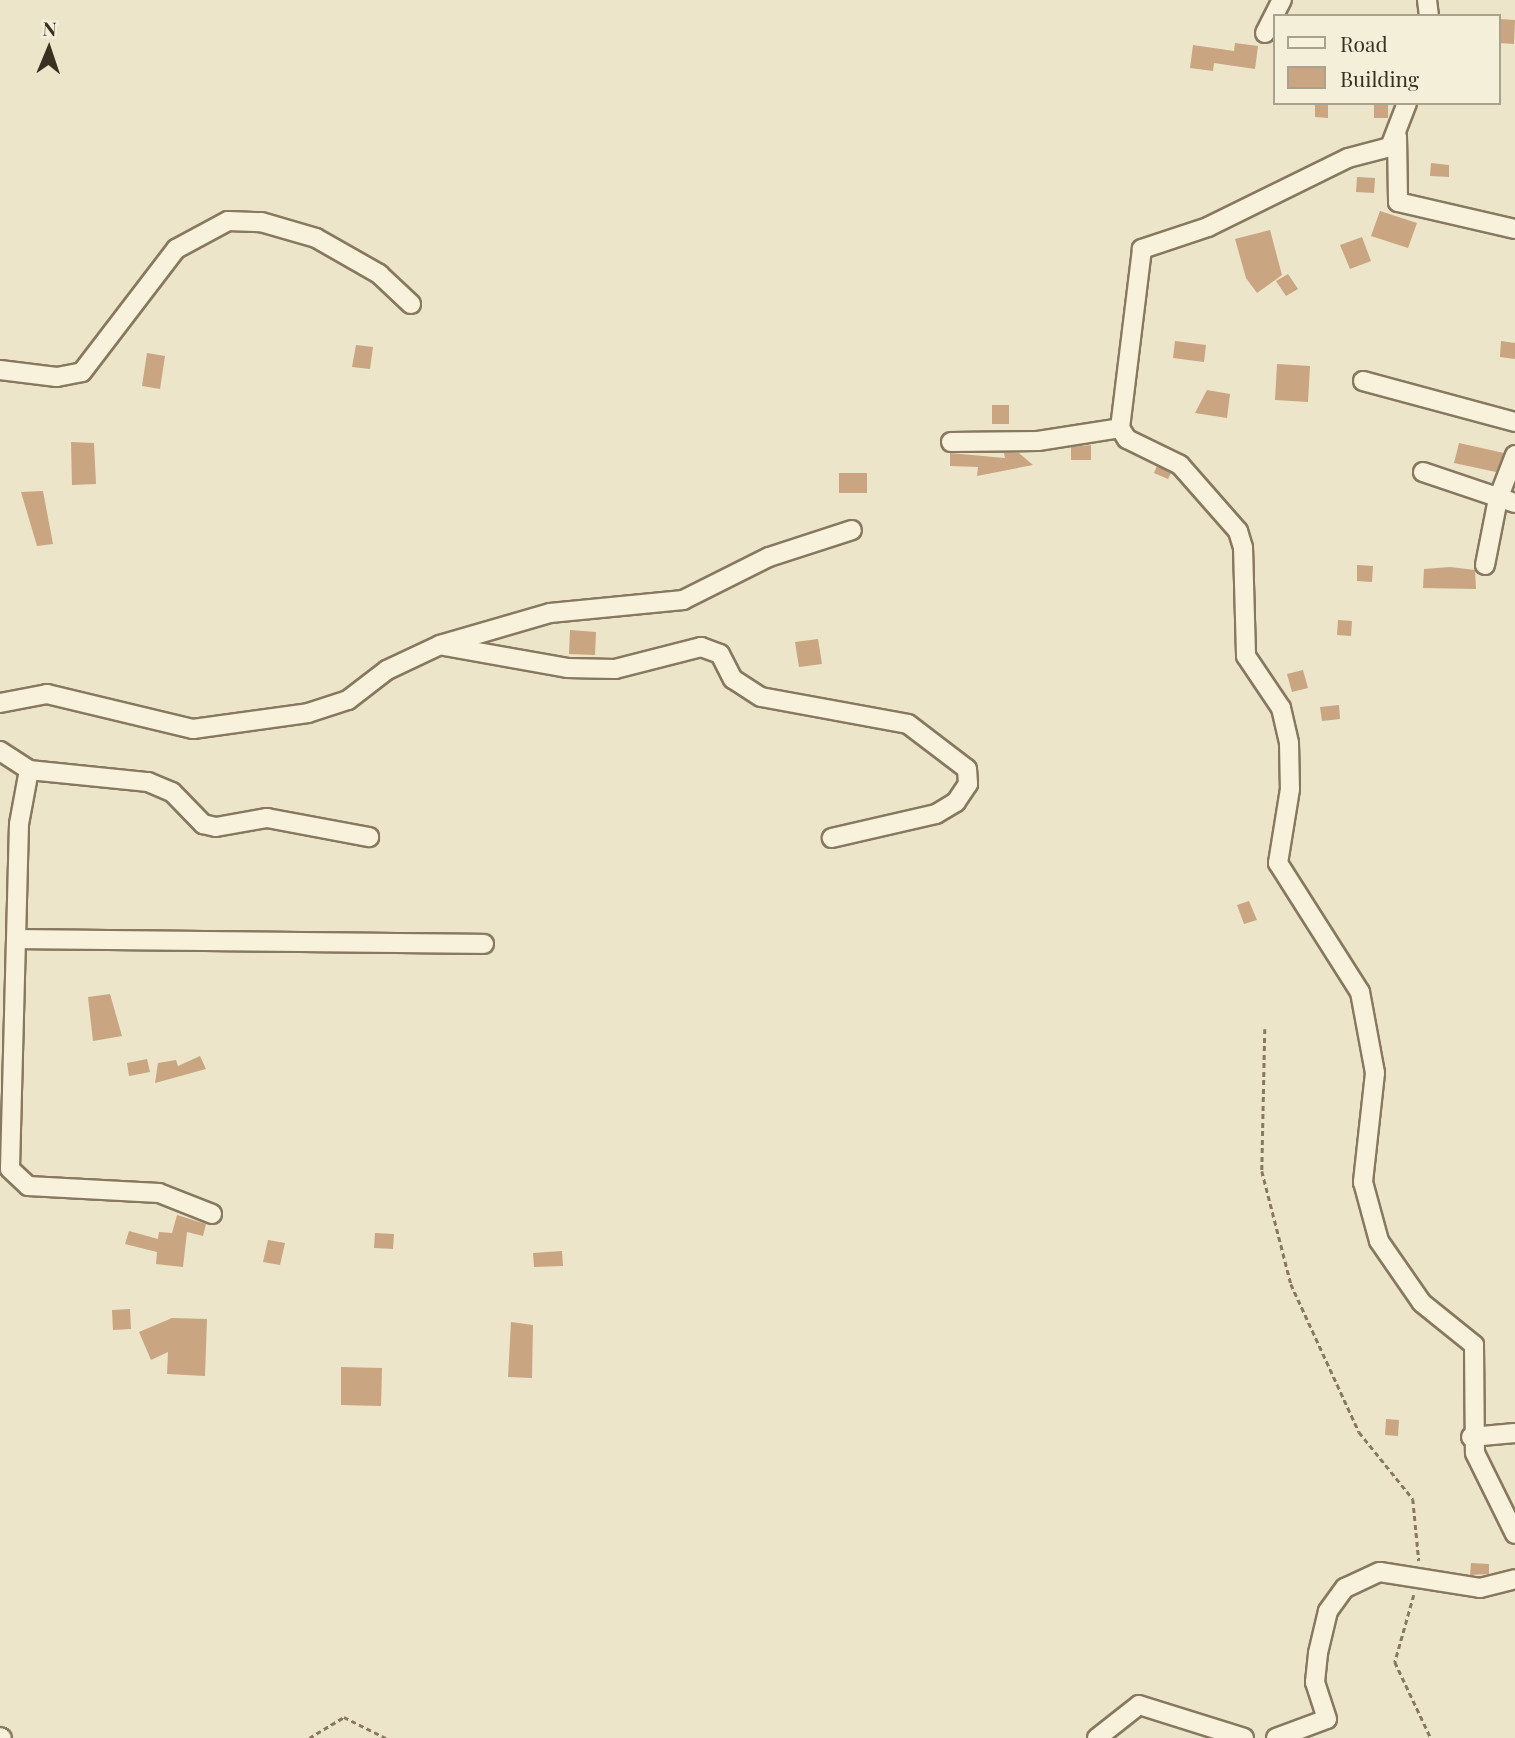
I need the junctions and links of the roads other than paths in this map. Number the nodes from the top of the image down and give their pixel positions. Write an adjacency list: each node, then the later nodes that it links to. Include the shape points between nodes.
1 (1274, 16): 2 (street)
2 (1265, 33)
3 (1405, 105): 4 (street)
4 (1397, 136): 5 (street, via 1398,202); 10 (street, via 1374,154 1348,158 1208,227 1142,249)
5 (1515, 229)
6 (411, 304): 7 (street, via 379,274 316,238 261,222 228,221 176,249 82,372 57,377)
7 (0, 370)
8 (1363, 381): 9 (street)
9 (1515, 422)
10 (1120, 428): 11 (street, via 1038,441); 27 (street, via 1127,439 1180,465 1237,531 1243,547 1246,656 1281,708 1289,743 1290,789 1278,863 1360,992 1375,1073 1363,1182 1379,1241 1399,1274 1422,1303 1474,1345 1479,1367)
11 (951, 442)
12 (1515, 455): 14 (street)
13 (1423, 472): 14 (street)
14 (1506, 501): 16 (street)
15 (852, 530): 17 (street, via 769,557 683,600 550,613)
16 (1485, 565)
17 (440, 645): 18 (street, via 387,670 348,700 237,726 193,729 47,694); 22 (street, via 567,668 615,669 701,646 720,654 733,679 761,697 908,724 967,769 968,784 957,802 936,814)
18 (0, 703)
19 (0, 751): 20 (street)
20 (29, 770): 21 (street, via 148,782 172,792 203,824 216,827 267,818); 23 (street, via 19,824)
21 (369, 837)
22 (832, 838)
23 (21, 939): 24 (street); 25 (street, via 10,1170 16,1180 90,1194 159,1193)
24 (484, 944)
25 (212, 1214)
26 (1515, 1433): 27 (street)
27 (1471, 1437): 28 (street)
28 (1515, 1534)
29 (1515, 1579): 32 (street, via 1480,1588 1380,1573 1345,1588 1328,1611 1318,1653 1315,1682 1327,1719)
30 (1097, 1738): 31 (street, via 1139,1705)
31 (1244, 1738)
32 (1276, 1738)

